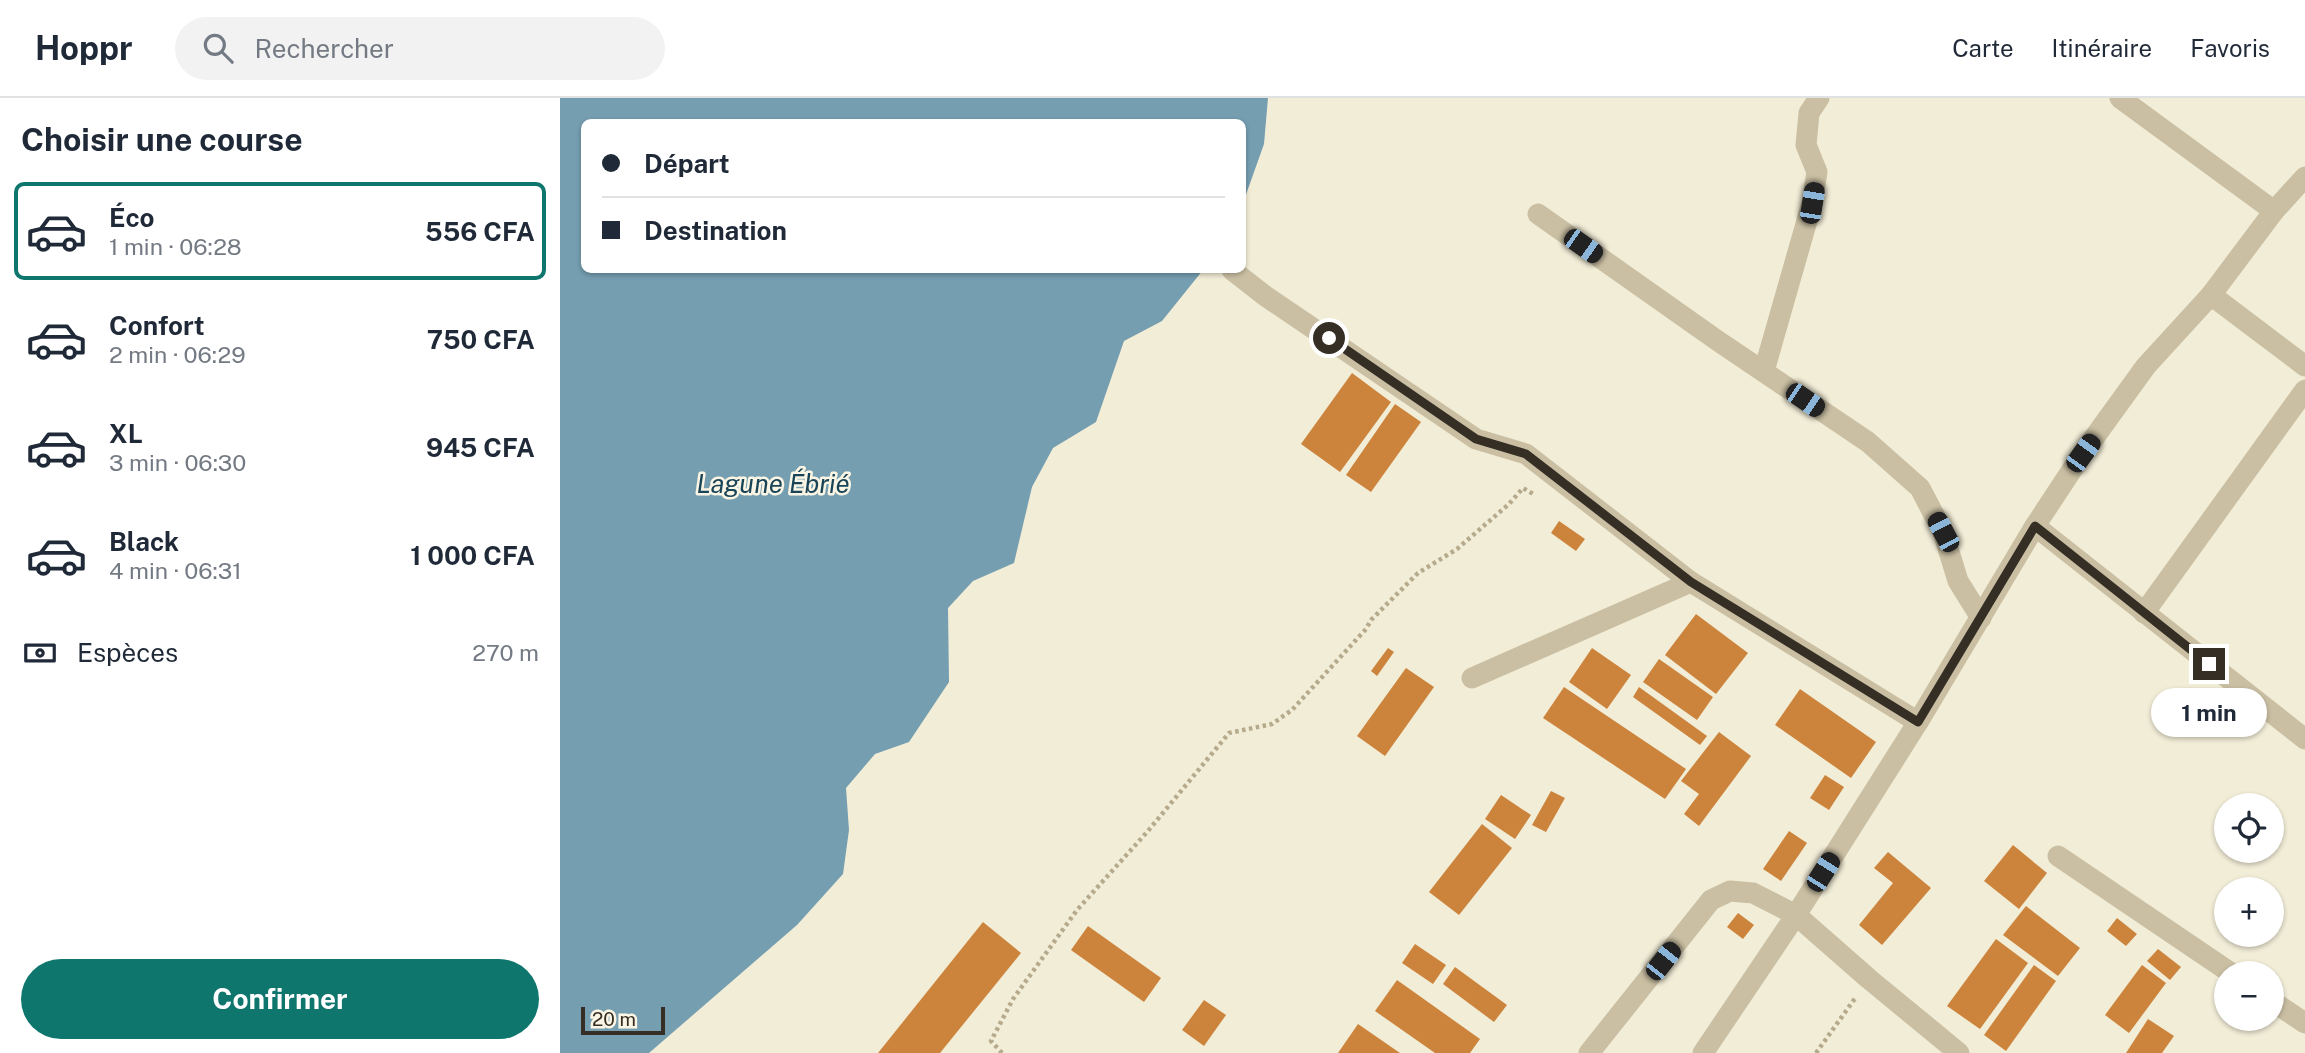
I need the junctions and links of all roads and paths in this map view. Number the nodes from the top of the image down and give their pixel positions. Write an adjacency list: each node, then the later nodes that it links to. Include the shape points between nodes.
1 (1819, 98): 9 (street, via 1809,113 1807,145 1817,172 1812,203)
2 (2120, 98): 4 (street)
3 (2305, 177): 4 (street)
4 (2274, 211): 7 (street)
5 (1538, 214): 9 (street)
6 (1236, 273): 13 (street, via 1476,439 1526,454)
7 (2211, 295): 8 (street); 12 (street, via 2146,366)
8 (2305, 366)
9 (1764, 371): 15 (street, via 1868,442 1920,488 1943,532 1958,580)
10 (2305, 390): 14 (street)
11 (1535, 495): 25 (path, via 1523,488 1458,549 1419,573 1292,710 1272,724 1229,733 1052,943 1013,999 991,1041)
12 (2035, 526): 14 (street); 15 (street)
13 (1691, 582): 16 (street); 17 (street)
14 (2144, 613): 18 (street)
15 (1981, 618): 17 (street)
16 (1472, 678)
17 (1918, 722): 20 (street)
18 (2302, 730)
19 (2058, 856): 21 (street)
20 (1796, 915): 22 (street); 26 (street, via 1753,893 1730,891 1711,900); 27 (street)
21 (2214, 962)
22 (1869, 979): 28 (path); 29 (street)
23 (2284, 1009): 24 (street)
24 (2305, 1023)
25 (1002, 1053)
26 (1589, 1053)
27 (1703, 1053)
28 (1816, 1053)
29 (1959, 1053)

